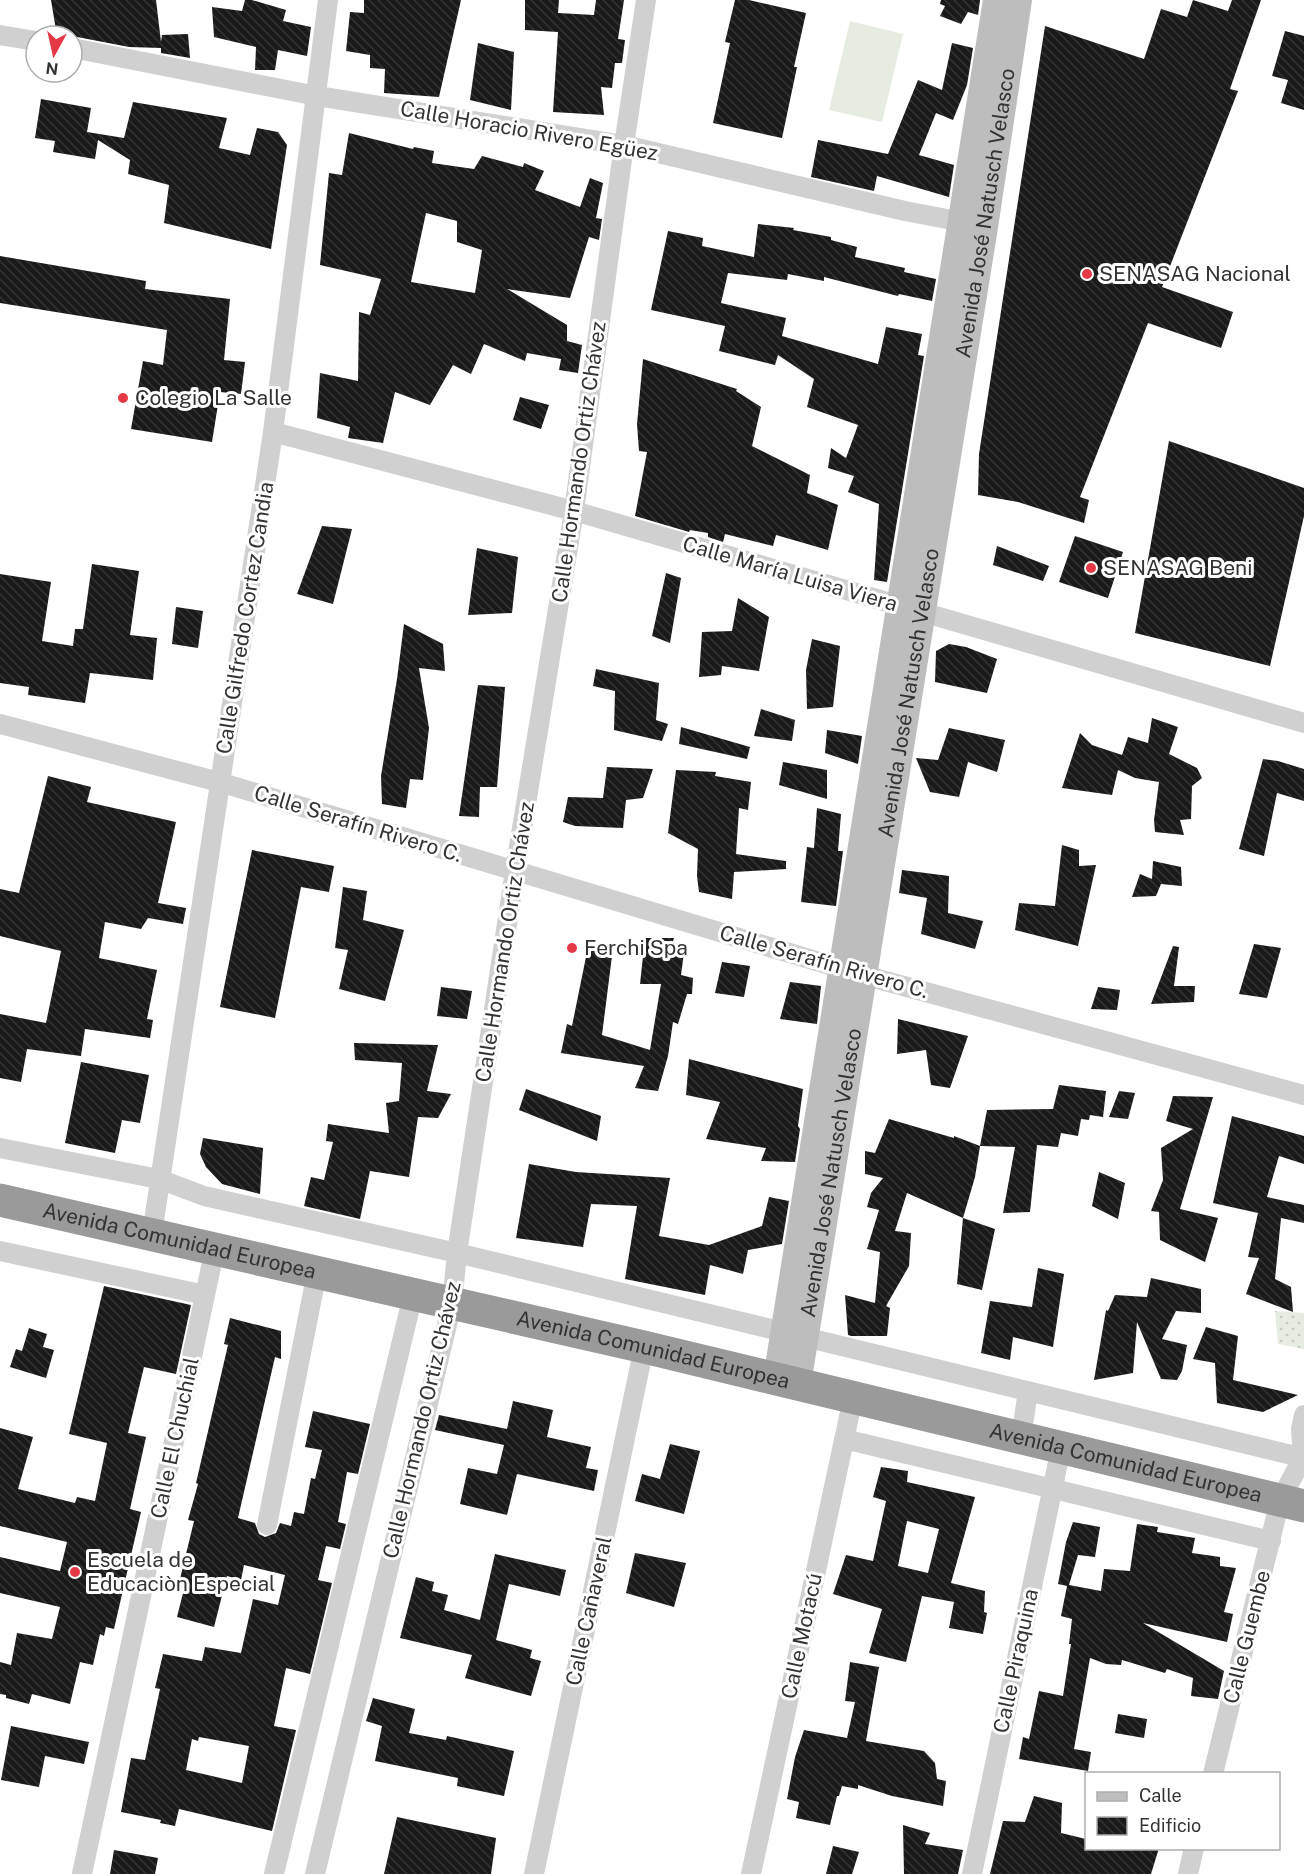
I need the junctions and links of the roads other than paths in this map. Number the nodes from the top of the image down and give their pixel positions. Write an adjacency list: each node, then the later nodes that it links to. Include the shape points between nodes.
1 (328, 0): 8 (street, Calle Gilfredo Cortez Candia)
2 (646, 0): 9 (street, Calle Hormando Ortiz Chávez)
3 (997, 0): 10 (main road, Avenida José Natusch Velasco)
4 (1018, 0): 10 (main road, Avenida José Natusch Velasco)
5 (0, 34): 6 (street)
6 (24, 39)
7 (84, 50): 8 (street, Calle Horacio Rivero Egüez)
8 (317, 96): 9 (street, Calle Horacio Rivero Egüez); 11 (street, Calle Gilfredo Cortez Candia)
9 (624, 145): 10 (street, Calle Horacio Rivero Egüez); 12 (street, Calle Hormando Ortiz Chávez)
10 (973, 224): 13 (main road, Avenida José Natusch Velasco)
11 (273, 432): 12 (street, Calle María Luisa Viera); 16 (street, Calle Gilfredo Cortez Candia)
12 (574, 512): 13 (street, Calle María Luisa Viera); 17 (street, Calle Hormando Ortiz Chávez)
13 (911, 609): 14 (street, Calle María Luisa Viera); 18 (main road, Avenida José Natusch Velasco)
14 (1304, 723)
15 (0, 724): 16 (street, Calle Serafín Rivero C.)
16 (219, 782): 17 (street, Calle Serafín Rivero C.); 21 (street, Calle Gilfredo Cortez Candia)
17 (515, 871): 18 (street, Calle Serafín Rivero C.); 26 (street, Calle Hormando Ortiz Chávez)
18 (853, 972): 19 (street, Calle Serafín Rivero C.); 31 (main road, Avenida José Natusch Velasco)
19 (1304, 1095)
20 (0, 1148): 21 (street)
21 (159, 1179): 23 (street, Calle Gilfredo Cortez Candia); 26 (street, via 204,1196)
22 (0, 1200): 23 (highway, Avenida Comunidad Europea)
23 (152, 1234): 24 (highway, Avenida Comunidad Europea)
24 (215, 1248): 27 (highway, Avenida Comunidad Europea); 28 (street, Calle El Chuchial)
25 (0, 1251): 28 (street)
26 (457, 1253): 30 (street, Calle Hormando Ortiz Chávez); 31 (street)
27 (317, 1272): 29 (highway, Avenida Comunidad Europea); 43 (street)
28 (205, 1295): 47 (street, Calle El Chuchial)
29 (413, 1295): 30 (highway, Avenida Comunidad Europea); 48 (street)
30 (452, 1304): 32 (highway, Avenida Comunidad Europea); 49 (street, Calle Hormando Ortiz Chávez)
31 (795, 1334): 33 (main road, Avenida José Natusch Velasco); 34 (street)
32 (644, 1347): 33 (highway, Avenida Comunidad Europea); 50 (street, Calle Cañaveral)
33 (787, 1381): 35 (highway, Avenida Comunidad Europea)
34 (1028, 1391): 37 (street); 40 (street)
35 (853, 1398): 37 (highway, Avenida Comunidad Europea); 38 (street, Calle Motacú)
36 (1304, 1415): 40 (street)
37 (1021, 1438): 39 (highway, Avenida Comunidad Europea)
38 (844, 1439): 41 (street); 51 (street, Calle Motacú)
39 (1060, 1448): 41 (street, Calle Piraquina); 42 (highway, Avenida Comunidad Europea)
40 (1304, 1457): 42 (street, Calle Guembe)
41 (1052, 1489): 44 (street); 52 (street, Calle Piraquina)
42 (1292, 1503): 44 (street, Calle Guembe)
43 (267, 1525)
44 (1271, 1541): 45 (street, Calle Guembe)
45 (1213, 1772)
46 (1194, 1850): 53 (street)
47 (82, 1874)
48 (274, 1874)
49 (315, 1874)
50 (534, 1874)
51 (751, 1874)
52 (972, 1874)
53 (1188, 1874)

